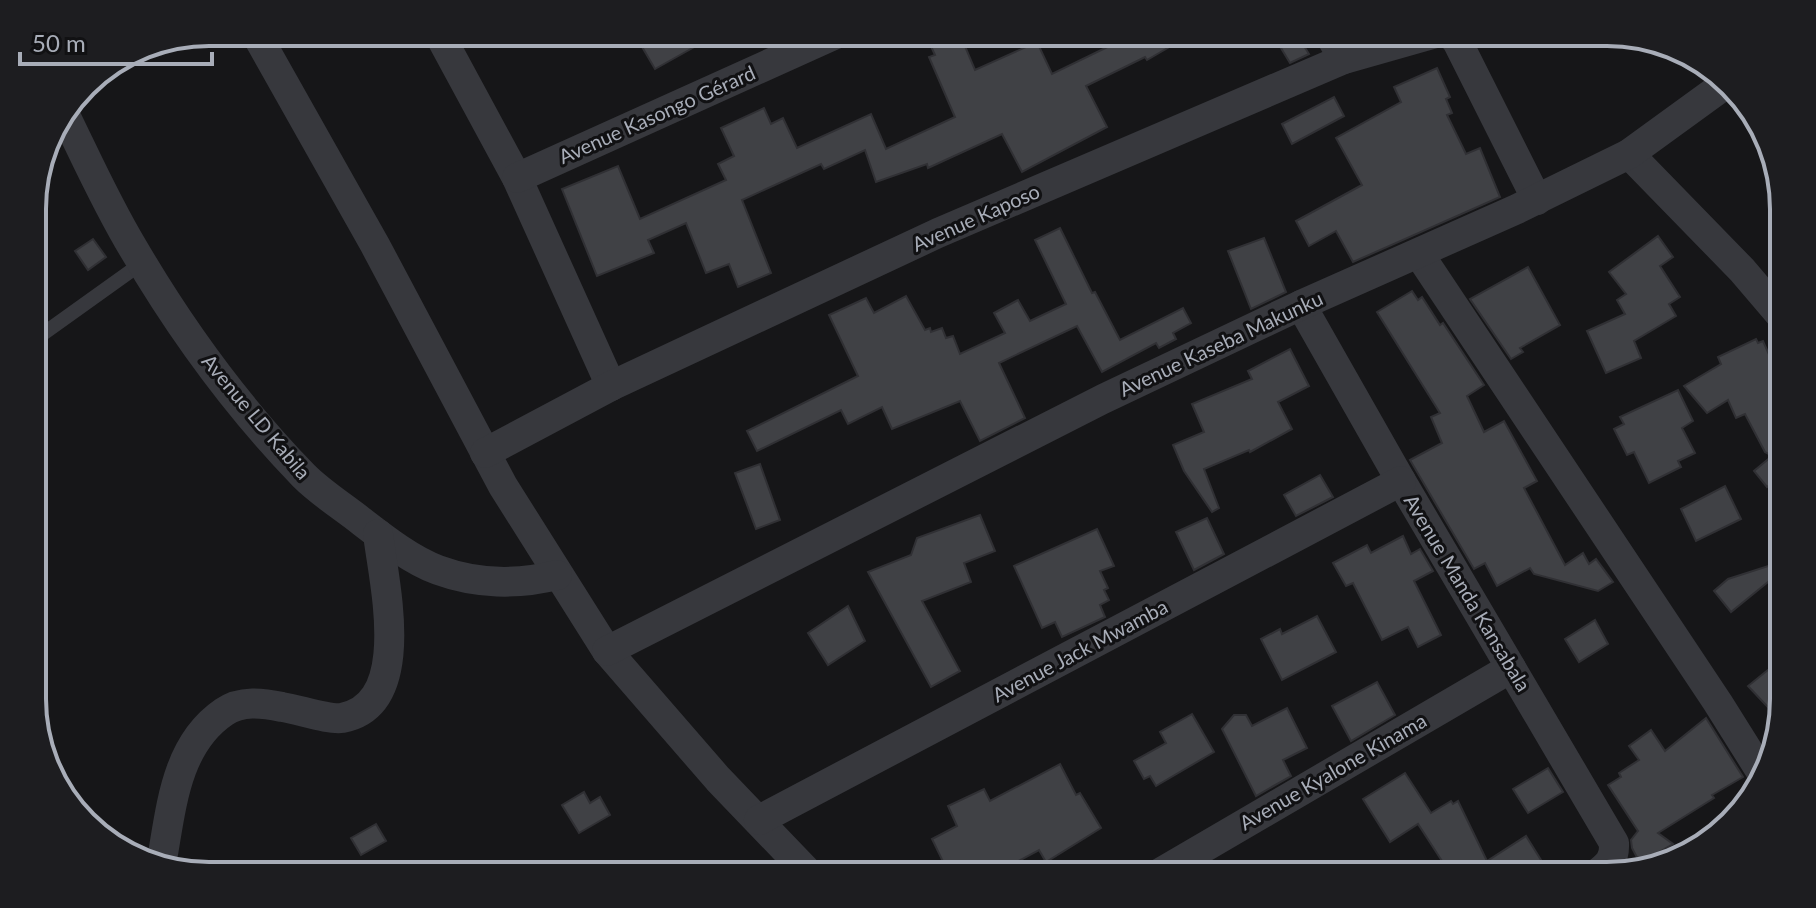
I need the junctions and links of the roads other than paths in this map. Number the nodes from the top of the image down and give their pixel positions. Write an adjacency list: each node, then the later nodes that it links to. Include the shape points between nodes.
1 (263, 46): 19 (street)
2 (446, 46): 11 (street)
3 (809, 46): 11 (street, Avenue Kasongo Gérard)
4 (1336, 46): 7 (street)
5 (1391, 46): 7 (street, Avenue Kaposo)
6 (1460, 46): 12 (street)
7 (1344, 59): 18 (street, Avenue Kaposo, via 938,233)
8 (1718, 90): 10 (street, Avenue Kaseba Makunku)
9 (70, 125): 14 (street, Avenue LD Kabila)
10 (1629, 154): 12 (street, Avenue Kaseba Makunku); 15 (street)
11 (517, 178): 18 (street)
12 (1537, 200): 13 (street, Avenue Kaseba Makunku)
13 (1419, 254): 16 (street, Avenue Kaseba Makunku); 25 (street)
14 (142, 263): 17 (lane); 21 (street, Avenue LD Kabila, via 234,397 306,478)
15 (1770, 303)
16 (1301, 305): 20 (street, Avenue Manda Kansabala); 23 (street, Avenue Kaseba Makunku, via 1103,399)
17 (46, 332)
18 (611, 386): 19 (street, Avenue Kaposo)
19 (485, 453): 22 (street)
20 (1401, 481): 24 (street, Avenue Manda Kansabala); 26 (street, Avenue Jack Mwamba)
21 (378, 534): 22 (street, Avenue LD Kabila, via 434,569 462,577 501,582); 27 (street, via 390,651 379,692 362,709 340,719 256,702 226,710 191,747 178,778)
22 (557, 575): 23 (street)
23 (607, 651): 26 (street)
24 (1511, 668): 29 (street, Avenue Kyalone Kinama); 30 (street, Avenue Manda Kansabala, via 1614,843)
25 (1756, 764)
26 (759, 820): 28 (street)
27 (163, 855)
28 (798, 862)
29 (1179, 862)
30 (1610, 862)

